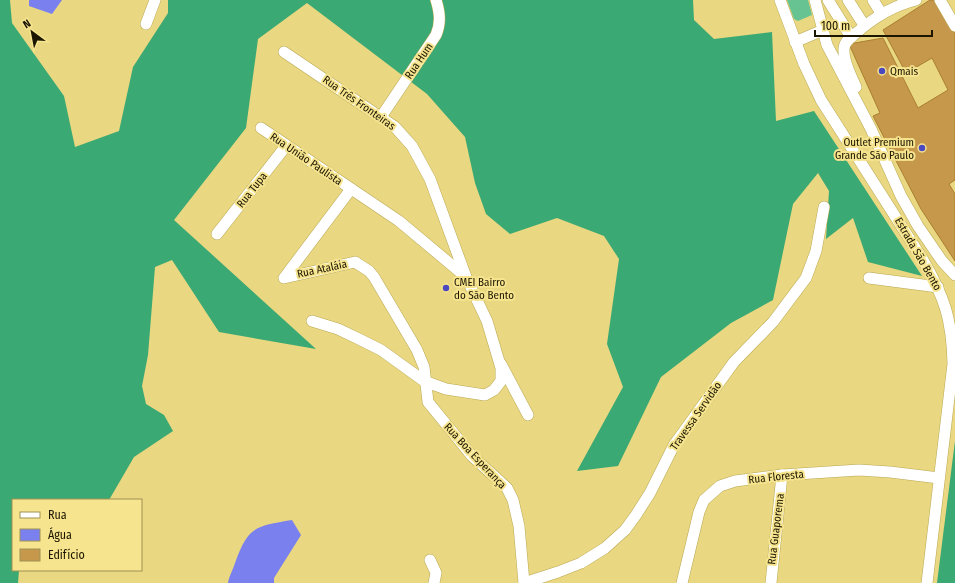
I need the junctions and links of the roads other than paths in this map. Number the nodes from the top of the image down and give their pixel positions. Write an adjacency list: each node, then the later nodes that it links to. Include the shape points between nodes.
1 (155, 0): 12 (street)
2 (436, 0): 19 (street, Rua Hum, via 440,17 436,35)
3 (780, 0): 17 (street, Estrada São Bento)
4 (814, 0): 15 (street)
5 (828, 0): 16 (street)
6 (848, 0): 13 (street)
7 (873, 0): 11 (street)
8 (915, 0): 10 (street)
9 (940, 0): 14 (street)
10 (898, 2): 11 (street)
11 (881, 13): 13 (street)
12 (146, 24)
13 (864, 25): 16 (street)
14 (955, 26)
15 (823, 30): 17 (street); 21 (street, via 827,45)
16 (851, 37): 21 (street, via 844,47 844,56)
17 (795, 42): 29 (street, Estrada São Bento, via 821,100 896,215)
18 (284, 52): 19 (street, Rua Três Fronteiras)
19 (381, 117): 27 (street, Rua Três Fronteiras, via 404,135 422,163)
20 (261, 128): 22 (street, Rua União Paulista)
21 (871, 129): 26 (street, via 901,196 918,226)
22 (286, 146): 23 (street, Rua União Paulista); 25 (street, Rua Tupa)
23 (351, 189): 27 (street, Rua Três Fronteiras, via 399,221); 32 (street, Rua Ataláia, via 284,278 355,262 369,271 417,350 424,366)
24 (824, 207): 38 (street, Travessa Servidão, via 816,251 806,278 773,322 734,362 674,445 633,520 605,548 581,562)
25 (217, 234)
26 (955, 275)
27 (466, 277): 31 (street, Rua Três Fronteiras, via 487,321)
28 (869, 278): 29 (street)
29 (938, 287): 35 (street, Estrada São Bento, via 948,312 953,364)
30 (312, 321): 32 (street, via 338,329 381,350)
31 (498, 358): 32 (street, Rua Três Fronteiras, via 501,381 494,390 485,395 460,392); 33 (street)
32 (424, 381): 38 (street, Rua Boa Esperança, via 428,402 472,456 507,488 513,500)
33 (528, 415)
34 (782, 475): 35 (street, Rua Floresta, via 859,470); 39 (street, Rua Floresta, via 735,481 711,492 699,512); 40 (street, Rua Guaporema)
35 (939, 478): 41 (street, Estrada São Bento)
36 (430, 560): 37 (street, via 436,572)
37 (434, 583)
38 (524, 583)
39 (682, 583)
40 (771, 583)
41 (927, 583)

